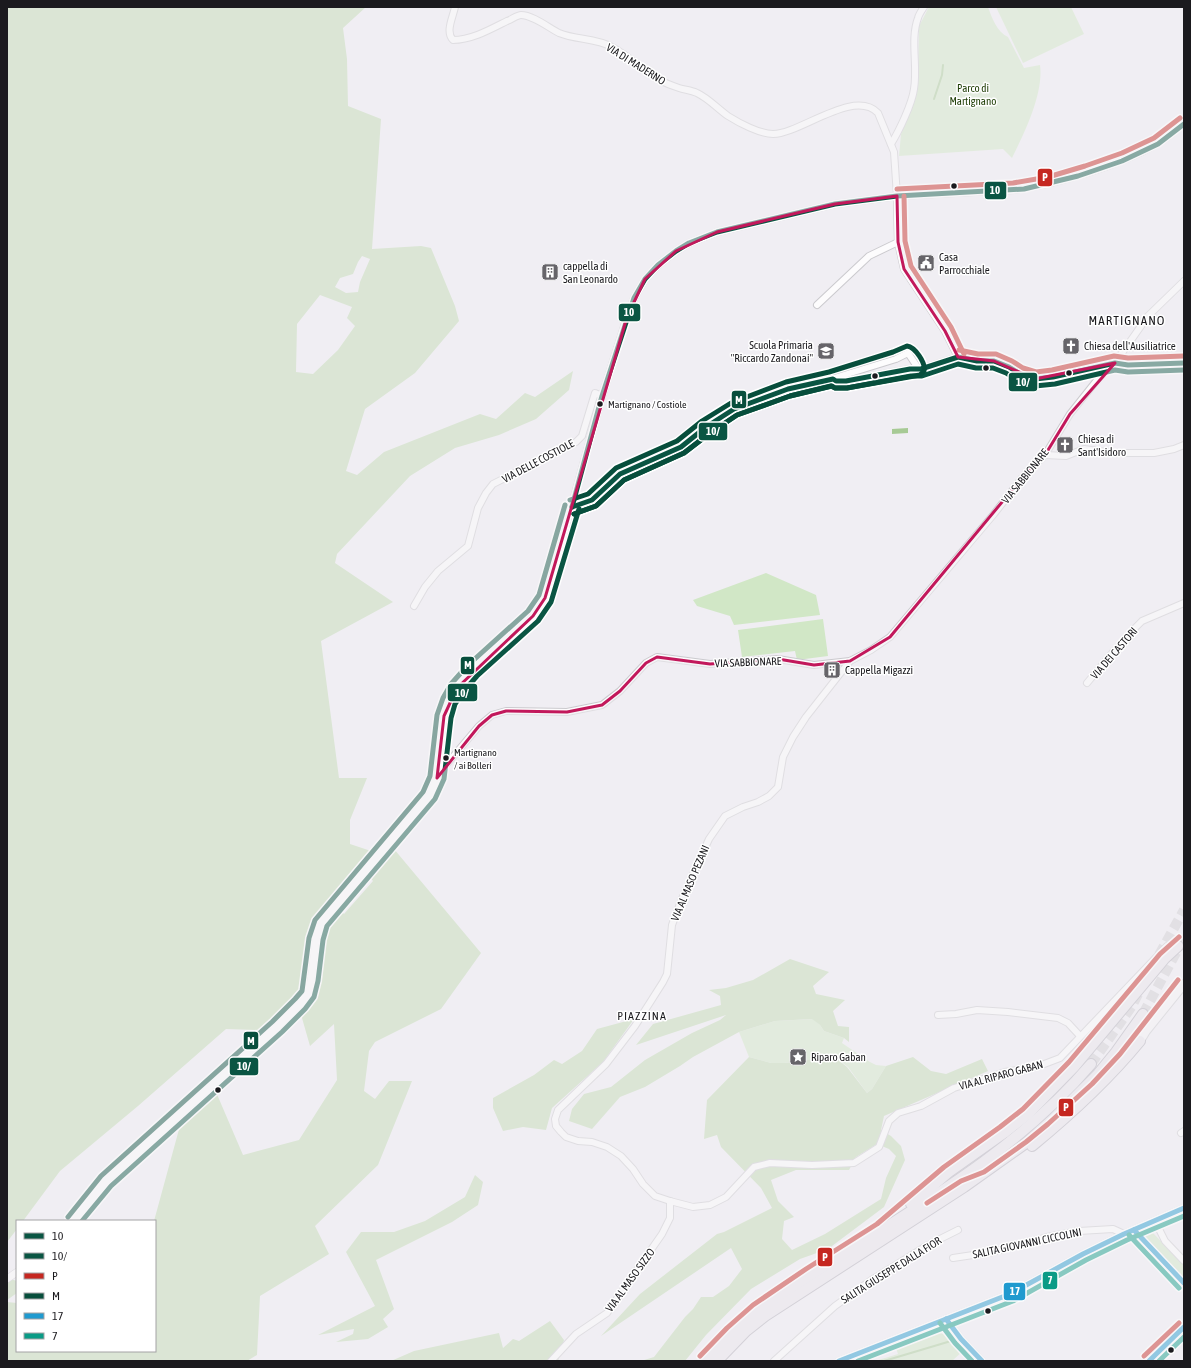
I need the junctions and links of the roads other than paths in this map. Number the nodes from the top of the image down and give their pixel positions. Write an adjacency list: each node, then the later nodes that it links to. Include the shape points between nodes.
1 (455, 7): 4 (street, VIA DI MADERNO, via 449,30 453,40 487,31 521,15 541,22 560,33 612,46 644,71 679,88 697,92 729,117 763,132 773,134 789,131 838,110 861,107 870,108 878,113)
2 (924, 7): 4 (street, via 918,18 915,39 914,90)
3 (1184, 124): 5 (street, via 1158,144 1122,161 1078,176 1024,189)
4 (891, 144): 5 (street, VIA DI MADERNO, via 896,160)
5 (897, 196): 6 (street); 14 (street, via 835,204 717,232 676,251 645,279 634,298)
6 (898, 242): 8 (street, via 869,256); 9 (street, via 904,269 946,331)
7 (1184, 281): 10 (street, VIA SABBIONARE, via 1148,316)
8 (817, 305)
9 (958, 357): 10 (street, via 994,361 1020,374 1035,378 1053,377); 12 (street)
10 (1115, 363): 11 (street); 16 (street, VIA SABBIONARE, via 1105,370 1070,414)
11 (1184, 363)
12 (918, 368): 13 (street, via 846,381); 13 (street, via 908,353)
13 (833, 379): 17 (street, via 788,389 734,409 681,447 620,474 592,500)
14 (602, 396): 17 (street); 19 (street, VIA DELLE COSTIOLE, via 594,393 582,436 576,442 493,484 478,508 468,546 438,571)
15 (1184, 445): 16 (street, via 1154,453 1084,450 1066,456)
16 (1045, 455): 20 (street, VIA SABBIONARE, via 1022,478 890,637)
17 (572, 507): 22 (street, via 545,598 533,616 472,671 449,701 444,716)
18 (1184, 603): 21 (street, VIA DEI CASTORI, via 1142,621)
19 (414, 606)
20 (850, 661): 22 (street, VIA SABBIONARE, via 814,665 778,659 710,664 657,657 646,662 620,691 602,706 567,712 506,711 492,715 479,726); 31 (street, VIA AL MASO PEZANI, via 806,716 793,737 784,757 778,787 769,796 725,816 710,839 672,925 667,974 635,1026 614,1054 587,1084 558,1110 555,1119 556,1126 566,1136 607,1147 621,1156 655,1196)
21 (1087, 683)
22 (437, 778): 33 (street, via 428,796 321,923 316,939 308,994 300,1004 106,1181)
23 (1181, 944): 27 (street, VIA AL RIPARO GABAN, via 1167,946); 35 (highway, via 1161,963 1074,1067 1028,1114 949,1172)
24 (1184, 984): 28 (main road)
25 (1143, 1014): 30 (highway, via 1098,1074 1053,1119 1020,1148)
26 (938, 1015): 27 (street, via 977,1010 1058,1018 1068,1023)
27 (1080, 1036): 31 (street, VIA AL RIPARO GABAN, via 1060,1058 954,1088 921,1106 898,1113 889,1121 879,1147 854,1163 770,1163 754,1167 726,1197 710,1205 693,1207)
28 (1140, 1041): 30 (highway, via 1097,1089 1053,1129 987,1178)
29 (1091, 1064): 35 (highway, via 1057,1102 1020,1134 936,1196)
30 (964, 1187): 48 (highway, via 764,1316)
31 (670, 1202): 46 (street, VIA AL MASO SIZZO, via 670,1218 662,1234 607,1312 576,1334)
32 (1184, 1208): 34 (street)
33 (74, 1220)
34 (1155, 1221): 37 (street); 40 (street, via 1165,1241)
35 (881, 1230): 47 (highway, via 760,1309 740,1324)
36 (958, 1230): 49 (street, SALITA GIUSEPPE DALLA FIOR, via 928,1245 870,1281 835,1306)
37 (1134, 1230): 38 (street); 43 (street)
38 (1124, 1234): 39 (street, SALITA GIOVANNI CICCOLINI, via 1113,1229 1079,1231 992,1252); 44 (street, via 1020,1289)
39 (953, 1258)
40 (1184, 1261)
41 (16, 1273): 42 (street)
42 (7, 1279)
43 (1184, 1283)
44 (946, 1319): 50 (street); 51 (street)
45 (1184, 1328): 52 (street)
46 (551, 1361)
47 (705, 1361)
48 (717, 1361)
49 (774, 1361)
50 (839, 1361)
51 (982, 1361)
52 (1149, 1361)

